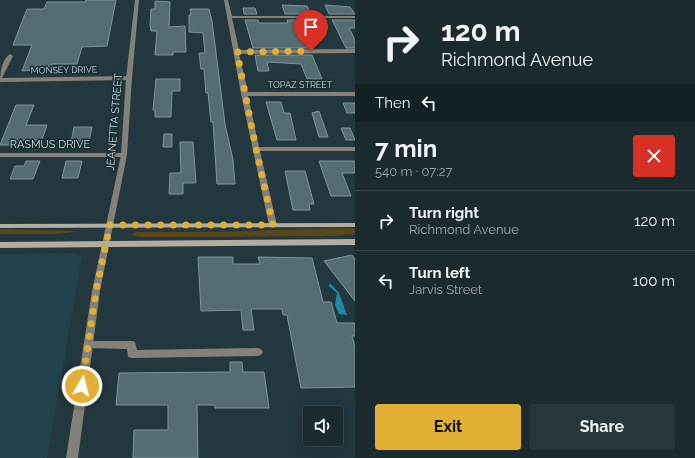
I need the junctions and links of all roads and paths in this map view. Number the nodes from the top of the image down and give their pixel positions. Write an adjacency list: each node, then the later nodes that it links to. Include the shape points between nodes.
1 (137, 0): 9 (street, JEANETTA STREET)
2 (226, 0): 3 (street)
3 (230, 17): 4 (street); 6 (street)
4 (355, 17)
5 (355, 51): 6 (street)
6 (237, 52): 10 (street)
7 (10, 56): 8 (street)
8 (0, 78): 9 (street, MONSEY DRIVE)
9 (129, 78): 15 (street, JEANETTA STREET)
10 (244, 94): 11 (street, TOPAZ STREET); 12 (street)
11 (355, 94)
12 (256, 149): 13 (street); 17 (street)
13 (355, 149)
14 (0, 155): 15 (street, RASMUS DRIVE)
15 (124, 155): 16 (street, JEANETTA STREET)
16 (110, 225): 17 (main road); 19 (main road); 21 (street, JEANETTA STREET)
17 (273, 225): 18 (main road)
18 (355, 225)
19 (0, 226)
20 (355, 242): 21 (main road)
21 (106, 244): 22 (main road); 23 (street, JEANETTA STREET)
22 (0, 245)
23 (88, 345): 24 (street, via 132,345 132,354); 25 (street, JEANETTA STREET)
24 (258, 352)
25 (72, 458)

